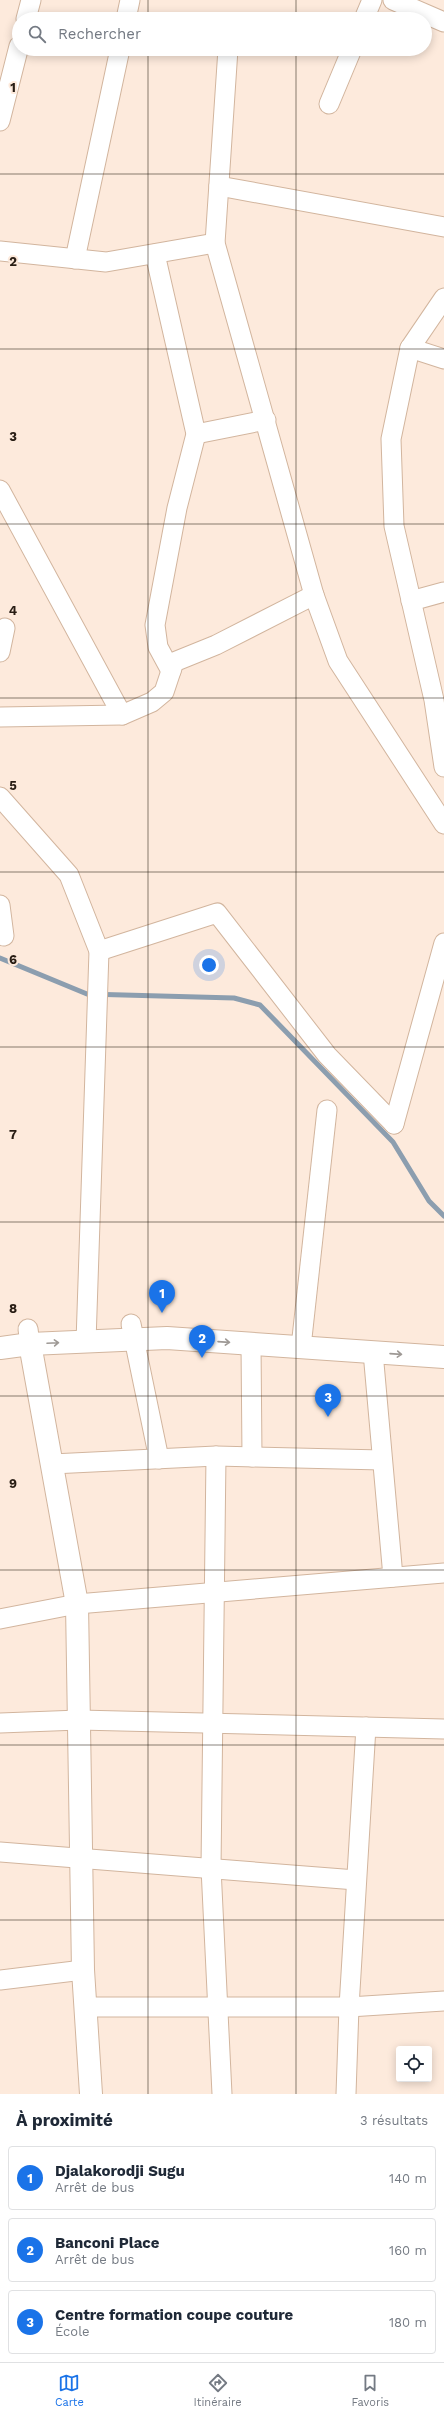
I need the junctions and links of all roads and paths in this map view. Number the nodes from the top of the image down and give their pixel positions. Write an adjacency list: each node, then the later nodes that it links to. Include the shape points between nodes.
1 (30, 0): 5 (street)
2 (130, 0): 6 (street)
3 (372, 0): 7 (street)
4 (393, 0): 8 (street)
5 (27, 12)
6 (127, 12)
7 (367, 12)
8 (425, 12)
9 (432, 15): 10 (street)
10 (443, 19)
11 (16, 56): 16 (street)
12 (118, 56): 22 (street)
13 (228, 56): 17 (street)
14 (349, 56): 15 (street)
15 (329, 104)
16 (0, 121)
17 (219, 186): 18 (street); 19 (street)
18 (444, 227)
19 (215, 243): 21 (street); 26 (street)
20 (0, 252): 22 (street)
21 (155, 254): 22 (street, via 106,262); 27 (street)
22 (75, 259)
23 (444, 298): 24 (street)
24 (410, 348): 25 (street); 31 (street, via 392,439 394,526)
25 (444, 360)
26 (266, 420): 27 (street); 30 (street)
27 (196, 434): 34 (street, via 177,508 155,625 158,647)
28 (0, 490): 36 (street)
29 (444, 592): 31 (street)
30 (314, 595): 34 (street, via 216,645 174,662); 40 (street, via 338,661)
31 (411, 600): 35 (street)
32 (5, 628): 33 (street)
33 (0, 652)
34 (171, 671): 36 (street, via 164,692 152,702)
35 (439, 698): 38 (street)
36 (122, 715): 37 (street)
37 (0, 717)
38 (444, 767)
39 (0, 797): 44 (street, via 69,874)
40 (444, 824)
41 (0, 905): 42 (street)
42 (4, 936)
43 (444, 943): 44 (street, via 394,1124 328,1055 217,913)
44 (99, 951): 48 (street)
45 (327, 1110): 50 (street)
46 (133, 1332): 48 (main road); 50 (main road, via 167,1323); 52 (main road, one-way to 52, via 167,1338); 58 (street)
47 (0, 1333): 49 (main road)
48 (86, 1334): 49 (main road)
49 (29, 1337): 53 (main road); 60 (main road)
50 (302, 1340): 51 (main road); 52 (main road); 54 (main road)
51 (444, 1342)
52 (251, 1344): 57 (street)
53 (0, 1348)
54 (373, 1352): 55 (main road, one-way to 55); 59 (street)
55 (444, 1357)
56 (216, 1456): 57 (street); 58 (street); 63 (street)
57 (252, 1457): 59 (street)
58 (159, 1459): 60 (street)
59 (382, 1460): 62 (street)
60 (52, 1464): 64 (main road)
61 (444, 1573): 62 (street)
62 (392, 1577): 63 (street)
63 (215, 1592): 64 (street); 68 (street)
64 (77, 1604): 65 (street); 66 (main road)
65 (0, 1619)
66 (80, 1720): 67 (street); 68 (street); 72 (main road)
67 (0, 1723)
68 (213, 1723): 69 (street); 73 (street)
69 (366, 1727): 70 (street); 74 (street)
70 (444, 1729)
71 (0, 1852): 72 (street)
72 (81, 1858): 73 (street); 75 (main road)
73 (211, 1868): 74 (street); 79 (street)
74 (356, 1880): 80 (street)
75 (83, 1970): 76 (street); 78 (main road)
76 (0, 1980)
77 (444, 2001): 80 (street)
78 (86, 2007): 79 (street); 81 (main road)
79 (218, 2007): 80 (street); 82 (street)
80 (349, 2007): 83 (street)
81 (91, 2094)
82 (222, 2094)
83 (346, 2094)

